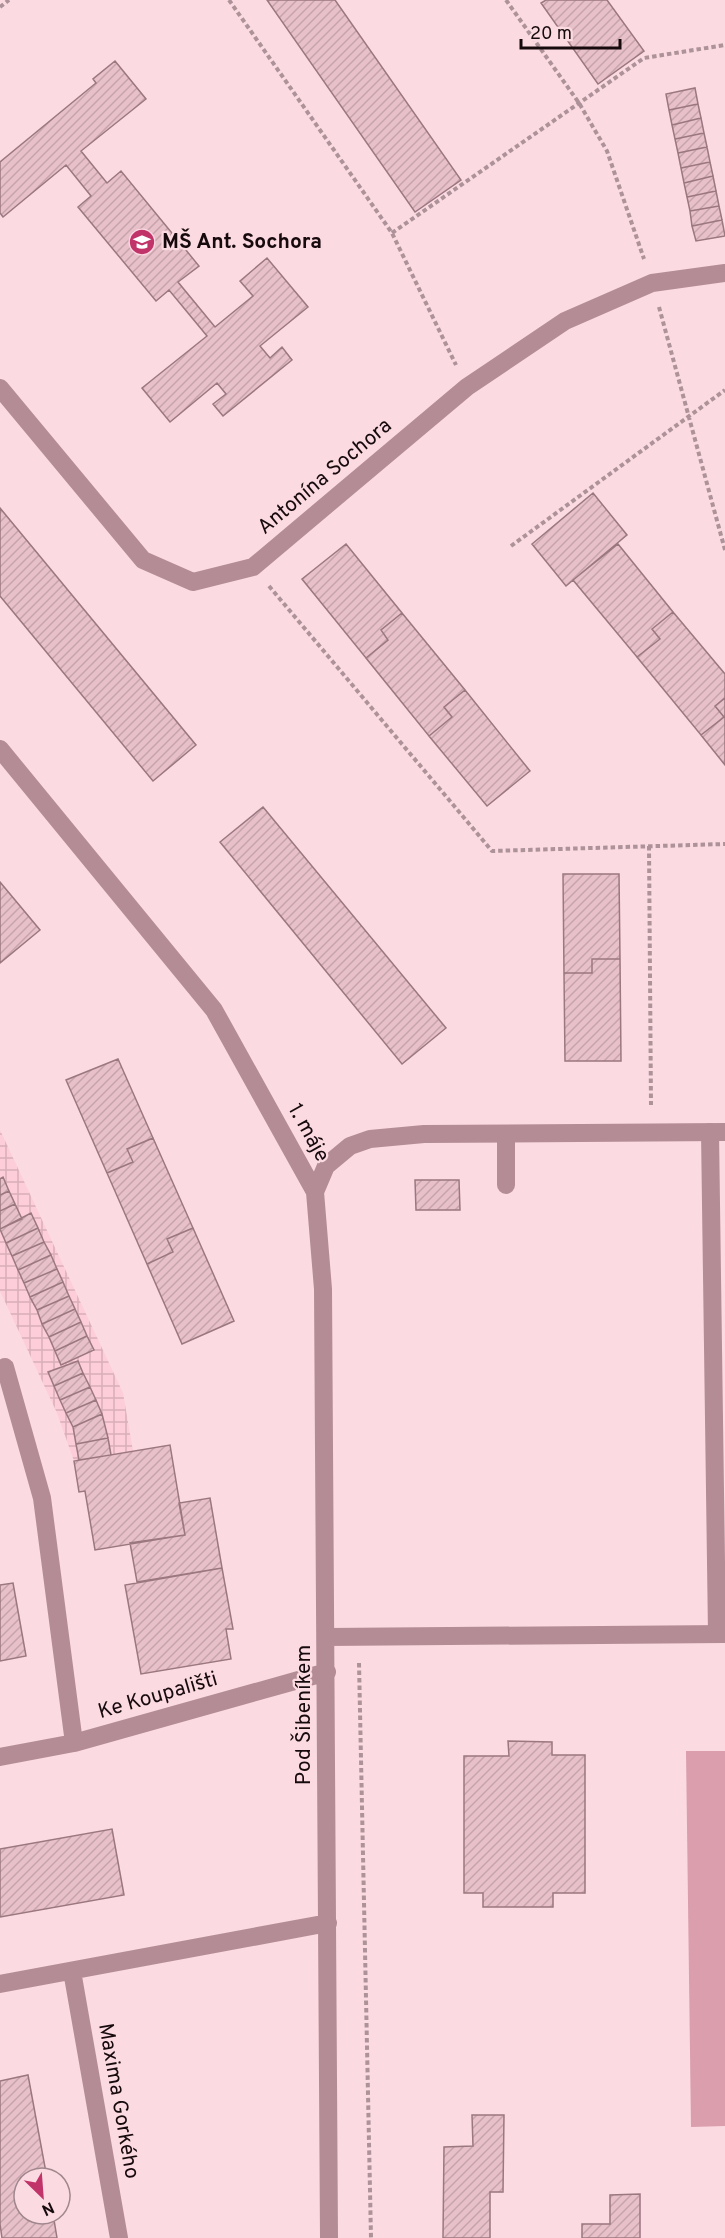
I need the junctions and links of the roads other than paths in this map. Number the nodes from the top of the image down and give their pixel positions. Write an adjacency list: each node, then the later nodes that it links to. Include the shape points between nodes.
1 (725, 273): 2 (street, Antonína Sochora, via 652,283 565,321 467,387 253,567 193,582 143,560)
2 (0, 388)
3 (0, 749): 7 (street, 1. máje, via 214,1010)
4 (718, 1132): 5 (street, 1. máje); 9 (street)
5 (506, 1135): 6 (street); 7 (street, 1. máje, via 424,1134 370,1139 350,1146 326,1166)
6 (506, 1185)
7 (315, 1192): 10 (street, Pod Šibeníkem, via 323,1289)
8 (4, 1367): 12 (street, via 42,1498)
9 (721, 1634): 10 (street)
10 (327, 1637): 11 (street, Pod Šibeníkem)
11 (327, 1672): 12 (street, Ke Koupališti); 14 (street, Pod Šibeníkem)
12 (74, 1743): 13 (street, Ke Koupališti)
13 (0, 1757)
14 (328, 1923): 15 (street); 18 (street, Pod Šibeníkem)
15 (72, 1971): 16 (street); 17 (street, Maxima Gorkého)
16 (0, 1984)
17 (119, 2238)
18 (329, 2238)

